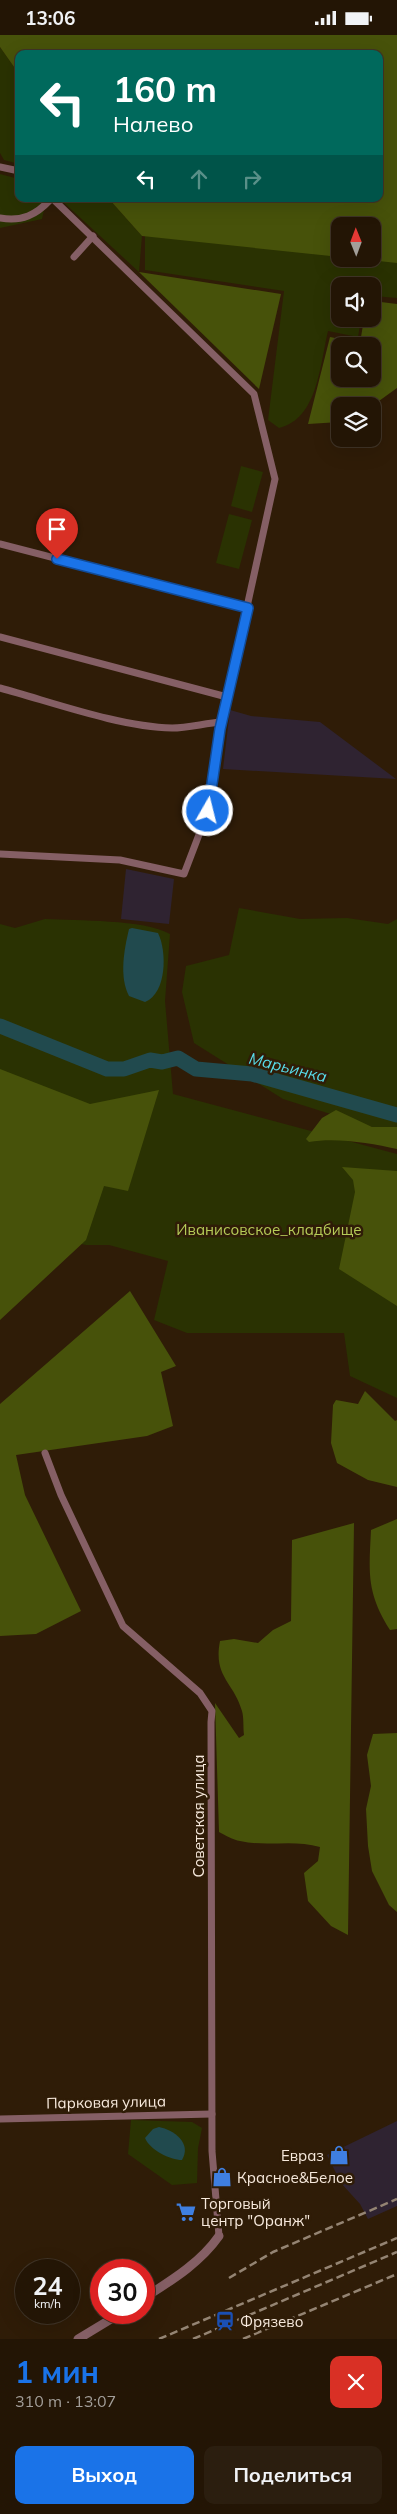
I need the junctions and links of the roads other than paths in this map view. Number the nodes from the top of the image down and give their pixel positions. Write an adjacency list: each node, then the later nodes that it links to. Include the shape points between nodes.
1 (0, 167): 2 (street)
2 (15, 170)
3 (48, 202): 5 (street, via 33,215 21,219)
4 (55, 202): 6 (street)
5 (0, 218)
6 (93, 237): 7 (street); 9 (street, via 254,394 275,479)
7 (75, 258)
8 (0, 544): 9 (street)
9 (248, 608): 12 (street)
10 (0, 637): 12 (street)
11 (0, 688): 13 (street, via 144,726 188,727)
12 (227, 697): 13 (street)
13 (222, 721): 14 (street, via 208,811 184,874 120,860)
14 (0, 854)
15 (45, 1453): 16 (street, Советская улица, via 60,1495 123,1626 200,1693 212,1711)
16 (212, 2114): 17 (street, Парковая улица); 18 (street, Советская улица)
17 (0, 2119)
18 (220, 2236): 19 (street, via 208,2252)
19 (155, 2291)
20 (103, 2324): 21 (street)
21 (78, 2339)

